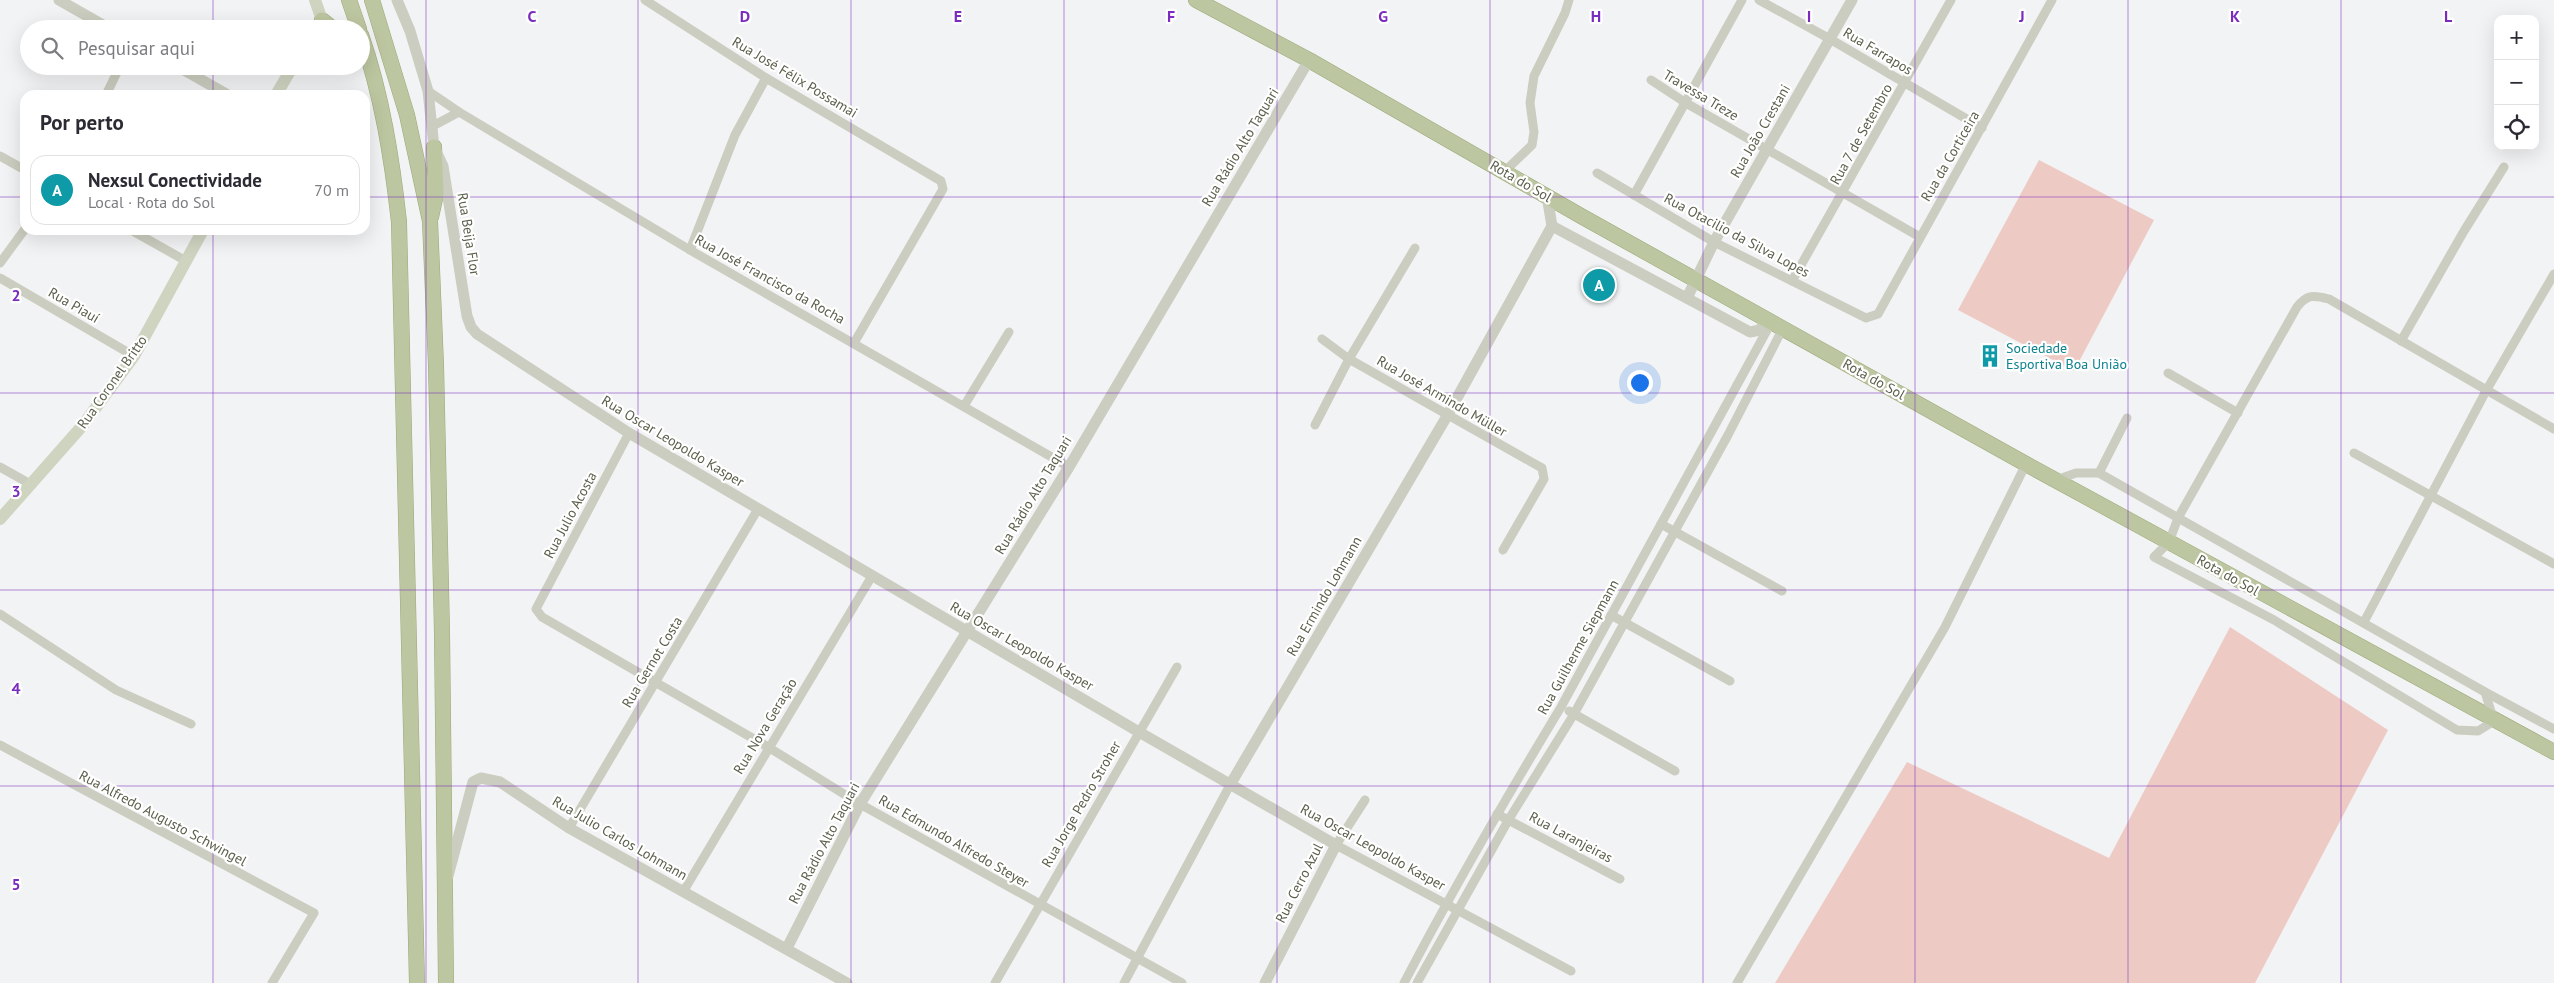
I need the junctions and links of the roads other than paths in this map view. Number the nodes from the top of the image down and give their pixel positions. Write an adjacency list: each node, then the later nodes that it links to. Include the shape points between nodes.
1 (59, 0): 14 (street)
2 (315, 0): 15 (main road)
3 (350, 0): 16 (highway)
4 (372, 0): 46 (highway, via 407,115)
5 (398, 0): 31 (street, Rua Beija Flor)
6 (645, 0): 25 (street, Rua José Félix Possamai)
7 (1196, 0): 18 (highway, Rota do Sol)
8 (1569, 0): 41 (street, via 1534,76 1530,103 1534,132 1532,145)
9 (1742, 0): 32 (street)
10 (1759, 0): 17 (street, Rua Farrapos)
11 (1852, 0): 17 (street, Rua João Crestani)
12 (1952, 0): 27 (street, Rua 7 de Setembro)
13 (2052, 0): 35 (street, Rua da Corticeira)
14 (94, 20)
15 (322, 20)
16 (356, 20)
17 (1830, 38): 27 (street, Rua Farrapos); 37 (street, Rua João Crestani)
18 (1309, 60): 41 (highway, Rota do Sol); 85 (street, Rua Rádio Alto Taquari)
19 (370, 61): 21 (highway)
20 (370, 64): 21 (highway)
21 (372, 67): 139 (highway, via 393,173 402,274)
22 (116, 75): 28 (street)
23 (193, 75): 29 (street)
24 (288, 75): 30 (main road)
25 (766, 78): 54 (street, via 734,135); 69 (street, Rua José Félix Possamai, via 941,181 942,189)
26 (1651, 80): 32 (street, Travessa Treze)
27 (1905, 83): 35 (street, Rua Farrapos); 43 (street, Rua 7 de Setembro)
28 (108, 90)
29 (219, 90)
30 (279, 90)
31 (428, 91): 33 (street, Rua José Francisco da Rocha); 34 (street, Rua Beija Flor)
32 (1686, 103): 37 (street, Travessa Treze); 44 (street)
33 (459, 112): 34 (street); 54 (street, Rua José Francisco da Rocha)
34 (431, 127): 36 (street, Rua Beija Flor)
35 (1982, 128): 51 (street, Rua da Corticeira)
36 (434, 147): 46 (highway, via 436,194); 64 (street, Rua Beija Flor, via 443,166)
37 (1766, 149): 43 (street, Travessa Treze); 52 (street, Rua João Crestani)
38 (0, 156): 39 (street)
39 (20, 167)
40 (2504, 167): 68 (street)
41 (1505, 171): 45 (highway, Rota do Sol)
42 (1597, 173): 44 (street, Rua Otacilio da Silva Lopes)
43 (1843, 193): 51 (street, Travessa Treze); 60 (street, Rua 7 de Setembro)
44 (1634, 195): 52 (street, Rua Otacilio da Silva Lopes)
45 (1548, 196): 47 (street); 59 (highway, Rota do Sol)
46 (430, 221): 130 (highway)
47 (1552, 226): 61 (street); 77 (street, Rua Ermindo Lohmann)
48 (21, 235): 56 (street)
49 (140, 235): 55 (street)
50 (200, 235): 55 (main road, Rua Coronel Britto)
51 (1920, 236): 62 (street, Rua da Corticeira, via 1878,314)
52 (1714, 242): 59 (street, Rua João Crestani); 60 (street, Rua Otacilio da Silva Lopes)
53 (1415, 248): 72 (street)
54 (690, 250): 69 (street, Rua José Francisco da Rocha)
55 (186, 261): 71 (main road, Rua Coronel Britto)
56 (0, 263)
57 (2554, 274): 74 (street)
58 (0, 278): 71 (street, Rua Piauí)
59 (1697, 279): 61 (street, Rua João Crestani); 63 (highway, Rota do Sol)
60 (1792, 281): 62 (street, Rua Otacilio da Silva Lopes)
61 (1687, 298): 66 (street, via 1750,332)
62 (1866, 318)
63 (1774, 322): 66 (street, via 1760,330); 70 (street, Rua Guilherme Siepmann); 83 (highway, Rota do Sol)
64 (471, 327): 81 (street, Rua Oscar Leopoldo Kasper, via 485,340)
65 (1009, 332): 75 (street)
66 (1760, 334): 70 (street); 93 (street, Rua Guilherme Siepmann)
67 (1322, 339): 72 (street, Rua José Armindo Müller)
68 (2401, 340): 74 (street); 76 (street, via 2329,299 2314,295 2304,298)
69 (854, 343): 75 (street, Rua José Francisco da Rocha)
70 (1776, 343): 94 (street, Rua Guilherme Siepmann)
71 (134, 356): 88 (main road, Rua Coronel Britto, via 83,425)
72 (1349, 359): 77 (street, Rua José Armindo Müller); 79 (street)
73 (2168, 373): 76 (street)
74 (2486, 391): 80 (street); 89 (street)
75 (964, 406): 85 (street, Rua José Francisco da Rocha)
76 (2238, 413): 91 (street)
77 (1447, 416): 96 (street, Rua José Armindo Müller, via 1542,468 1544,479); 122 (street, Rua Ermindo Lohmann)
78 (2127, 418): 86 (street)
79 (1315, 425)
80 (2554, 429)
81 (628, 433): 90 (street, Rua Oscar Leopoldo Kasper); 100 (street, Rua Julio Acosta)
82 (2354, 453): 89 (street)
83 (2026, 464): 87 (highway, Rota do Sol); 148 (street, via 1945,627)
84 (0, 467): 88 (street)
85 (1069, 467): 105 (street, Rua Rádio Alto Taquari)
86 (2099, 473): 87 (street, via 2076,473); 91 (street)
87 (2056, 480): 95 (highway, Rota do Sol)
88 (32, 485): 92 (main road, Rua Coronel Britto)
89 (2430, 494): 97 (street); 104 (street)
90 (758, 509): 98 (street, Rua Oscar Leopoldo Kasper); 108 (street, Rua Gernot Costa)
91 (2178, 518): 95 (street); 104 (street)
92 (0, 519)
93 (1661, 524): 94 (street); 102 (street, Rua Guilherme Siepmann)
94 (1673, 531): 99 (street); 103 (street, Rua Guilherme Siepmann)
95 (2169, 542): 112 (highway, Rota do Sol); 112 (street, via 2154,557 2274,620 2457,730 2478,731)
96 (1504, 550)
97 (2554, 564)
98 (872, 576): 105 (street, Rua Oscar Leopoldo Kasper); 117 (street, Rua Nova Geração)
99 (1782, 591)
100 (536, 609): 108 (street, Rua Edmundo Alfredo Steyer, via 542,617)
101 (0, 614): 113 (street, via 116,690)
102 (1611, 615): 103 (street); 110 (street, Rua Guilherme Siepmann)
103 (1623, 622): 107 (street); 111 (street, Rua Guilherme Siepmann)
104 (2364, 622): 109 (street)
105 (968, 631): 115 (street, Rua Oscar Leopoldo Kasper); 124 (street, Rua Rádio Alto Taquari)
106 (1177, 667): 115 (street, Rua Jorge Pedro Stroher)
107 (1730, 681)
108 (656, 683): 117 (street, Rua Edmundo Alfredo Steyer); 127 (street, Rua Gernot Costa)
109 (2486, 692): 112 (street); 114 (street)
110 (1561, 708): 111 (street); 119 (street, Rua Guilherme Siepmann)
111 (1574, 714): 120 (street, Rua Guilherme Siepmann); 121 (street)
112 (2494, 721): 118 (highway, Rota do Sol)
113 (191, 724)
114 (2554, 729)
115 (1139, 732): 122 (street, Rua Oscar Leopoldo Kasper); 133 (street, Rua Jorge Pedro Stroher)
116 (0, 745): 138 (street, Rua Alfredo Augusto Schwingel, via 314,913)
117 (768, 747): 124 (street, Rua Edmundo Alfredo Steyer); 131 (street, Rua Nova Geração)
118 (2554, 752)
119 (1527, 761): 120 (street); 125 (street, Rua Guilherme Siepmann)
120 (1541, 769): 126 (street, Rua Guilherme Siepmann)
121 (1676, 771)
122 (1230, 785): 128 (street, Rua Oscar Leopoldo Kasper); 136 (street, Rua Ermindo Lohmann)
123 (1365, 800): 128 (street, Rua Cerro Azul)
124 (860, 804): 133 (street, Rua Edmundo Alfredo Steyer); 135 (street, Rua Rádio Alto Taquari)
125 (1497, 814): 126 (street, Rua Laranjeiras); 132 (street, Rua Guilherme Siepmann)
126 (1509, 819): 129 (street, Rua Laranjeiras); 134 (street, Rua Guilherme Siepmann)
127 (569, 828): 130 (street, Rua Julio Carlos Lohmann, via 500,782 481,778 473,782 468,792); 131 (street, Rua Julio Carlos Lohmann)
128 (1336, 845): 132 (street, Rua Oscar Leopoldo Kasper); 145 (street, Rua Cerro Azul)
129 (1620, 879)
130 (445, 885): 140 (highway)
131 (683, 892): 135 (street, Rua Julio Carlos Lohmann)
132 (1445, 904): 134 (street, Rua Oscar Leopoldo Kasper); 146 (street, Rua Guilherme Siepmann)
133 (1038, 905): 136 (street, Rua Edmundo Alfredo Steyer); 142 (street, Rua Jorge Pedro Stroher)
134 (1457, 910): 137 (street, Rua Oscar Leopoldo Kasper); 147 (street, Rua Guilherme Siepmann)
135 (787, 948): 141 (street, Rua Julio Carlos Lohmann)
136 (1139, 957): 143 (street, Rua Ermindo Lohmann); 144 (street, Rua Edmundo Alfredo Steyer)
137 (1571, 971)
138 (272, 983)
139 (417, 983)
140 (446, 983)
141 (847, 983)
142 (996, 983)
143 (1124, 983)
144 (1182, 983)
145 (1265, 983)
146 (1404, 983)
147 (1417, 983)
148 (1737, 983)

